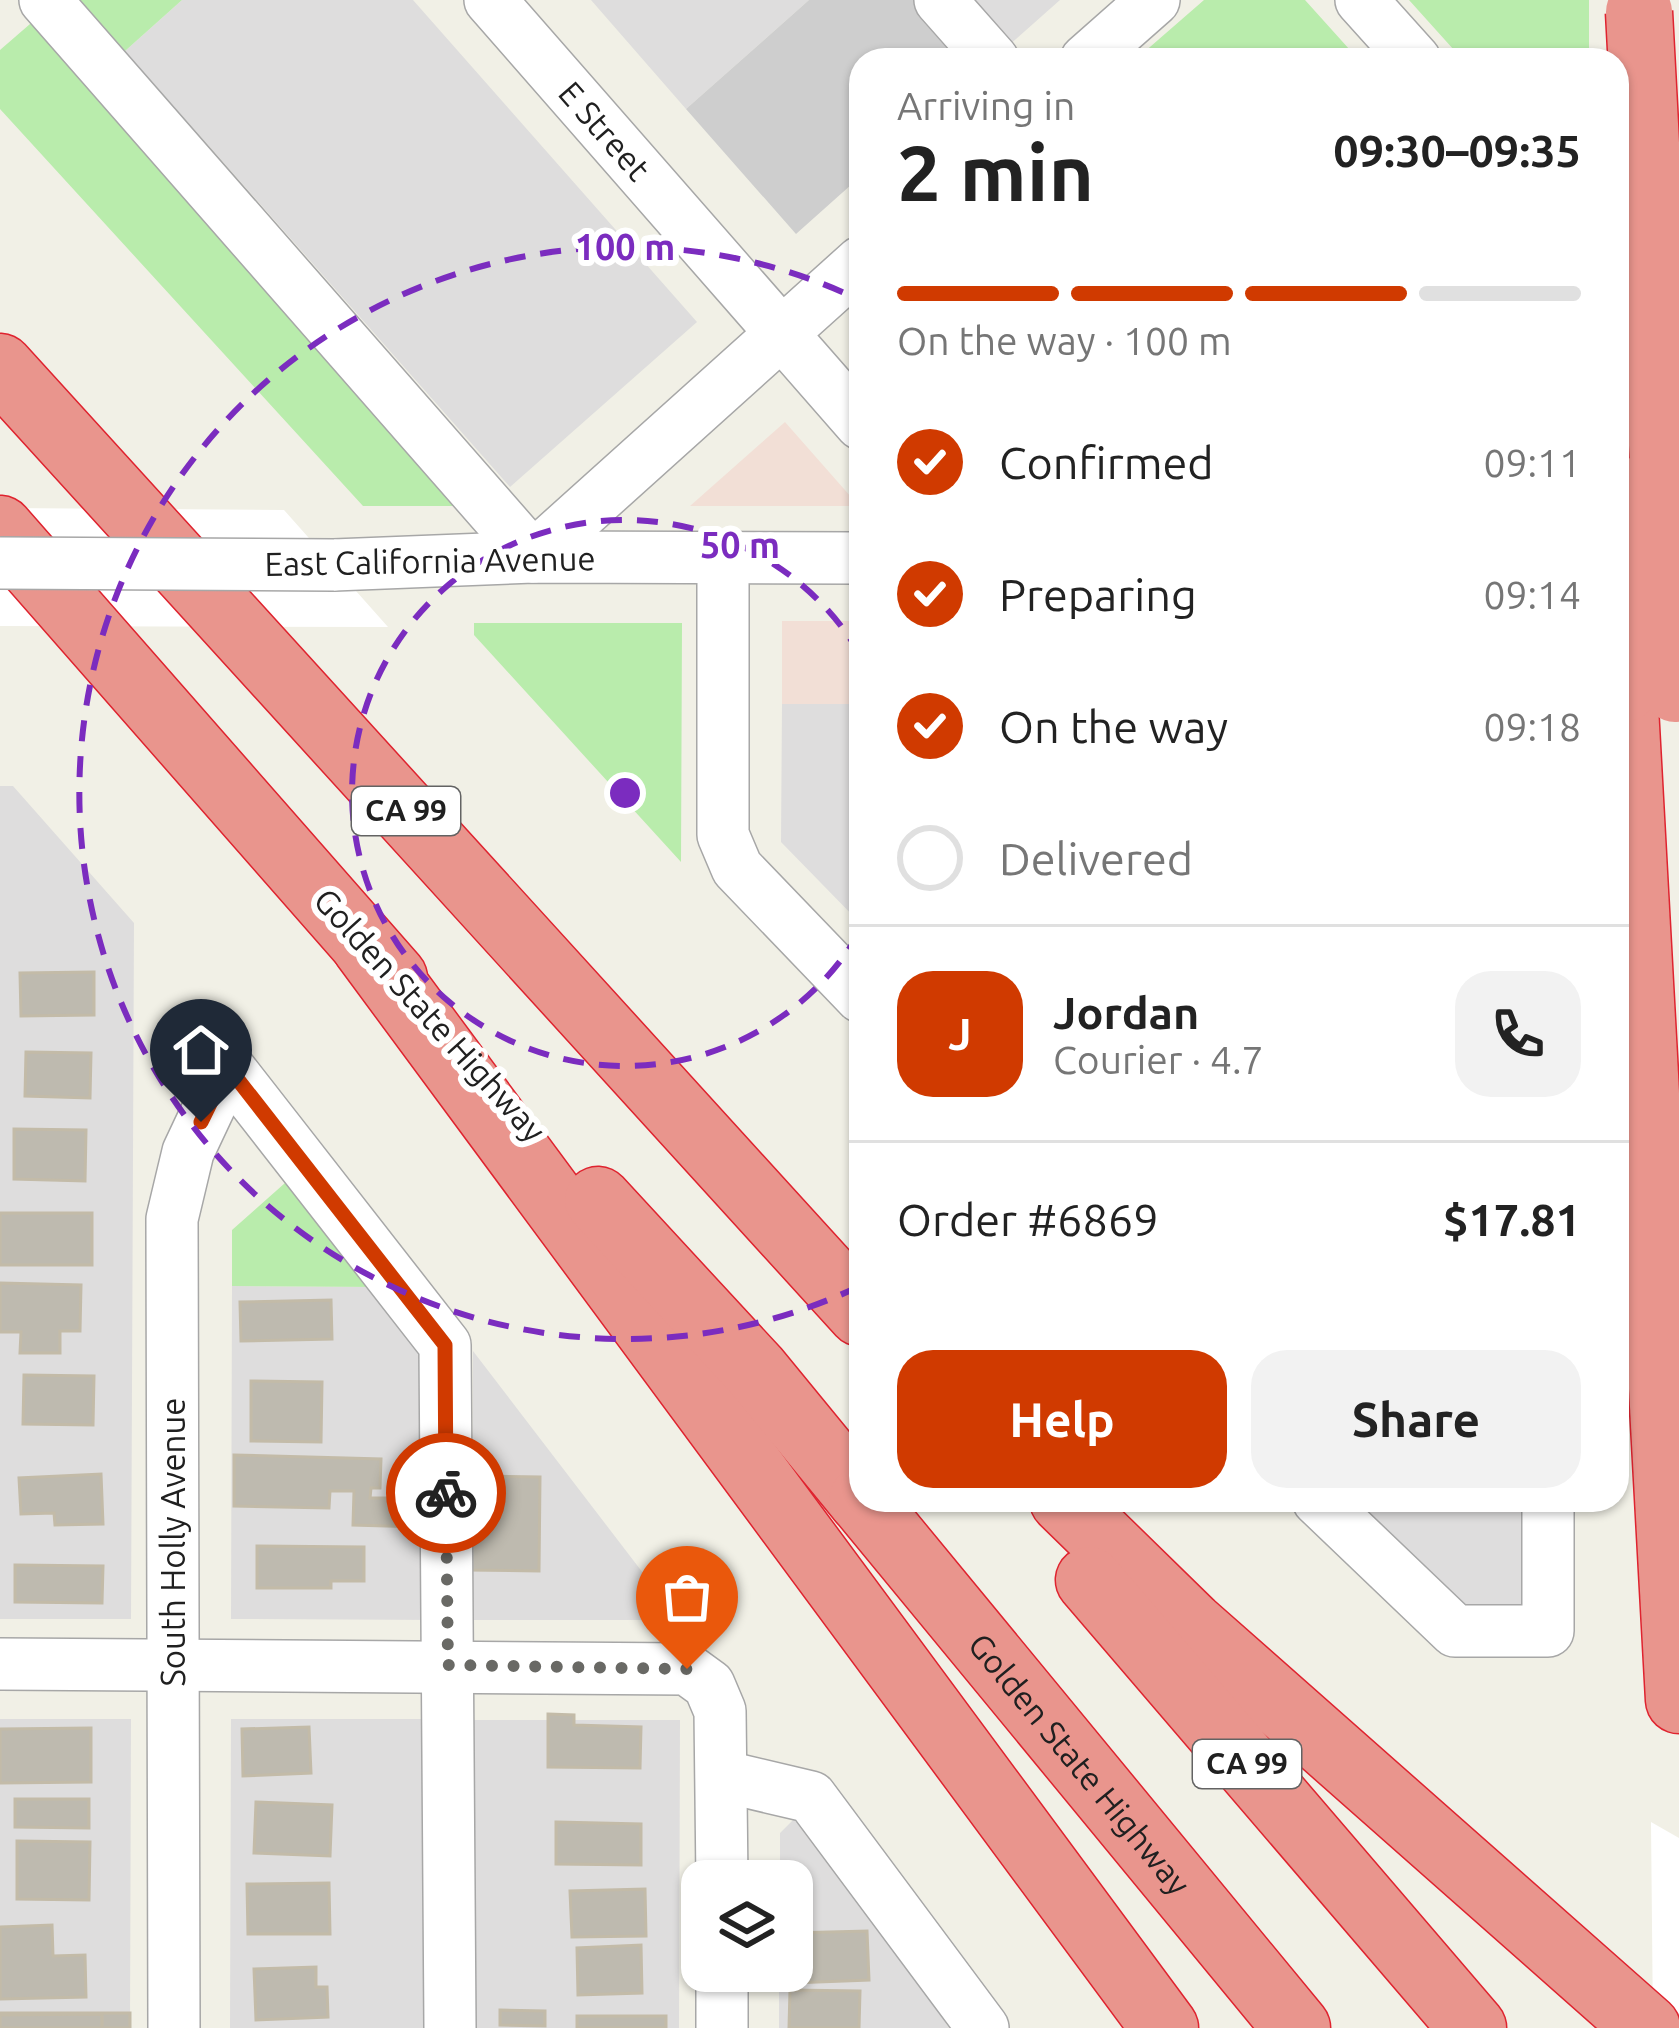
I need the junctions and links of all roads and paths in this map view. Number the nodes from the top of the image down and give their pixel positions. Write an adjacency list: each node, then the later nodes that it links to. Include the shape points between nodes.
1 (45, 0): 17 (street)
2 (490, 0): 12 (street, E Street)
3 (940, 0): 7 (street)
4 (1154, 0): 8 (street)
5 (1361, 0): 9 (street)
6 (1640, 6): 10 (highway, bridge); 23 (highway, bridge)
7 (982, 48)
8 (1100, 48)
9 (1403, 48)
10 (1629, 64)
11 (849, 273): 12 (street)
12 (782, 333): 14 (street, E Street); 17 (street)
13 (0, 367): 26 (highway, CA 99)
14 (849, 410)
15 (0, 529): 24 (highway, Golden State Highway)
16 (1629, 547): 23 (highway, bridge)
17 (532, 557): 18 (street, East California Avenue); 20 (street, East California Avenue, bridge)
18 (723, 558): 19 (street, East California Avenue); 25 (street, via 723,835 737,868)
19 (849, 558)
20 (0, 563)
21 (1629, 566): 22 (street)
22 (1679, 568)
23 (1660, 698): 38 (highway)
24 (365, 946): 29 (highway, Golden State Highway, via 756,1372); 46 (highway)
25 (849, 985)
26 (812, 1255): 27 (highway); 28 (highway, CA 99)
27 (849, 1292)
28 (849, 1299)
29 (849, 1485)
30 (871, 1512): 47 (highway, Golden State Highway)
31 (1031, 1512): 48 (highway, CA 99)
32 (1075, 1512): 49 (highway, via 1191,1625)
33 (1331, 1512): 34 (street, via 1456,1631 1548,1631)
34 (1548, 1512)
35 (0, 1664): 36 (street)
36 (173, 1664): 37 (street); 37 (street, South Holly Avenue, via 172,1219 188,1151 228,1067 445,1345); 42 (street, South Holly Avenue)
37 (448, 1665): 39 (street, via 687,1669 709,1685 720,1712); 43 (street)
38 (1679, 1700)
39 (722, 1776): 40 (street); 45 (street, via 811,1798)
40 (722, 1860)
41 (722, 1992): 44 (street)
42 (174, 2028)
43 (450, 2028)
44 (722, 2028)
45 (983, 2028)
46 (1165, 2028)
47 (1297, 2028)
48 (1473, 2028)
49 (1647, 2028)

